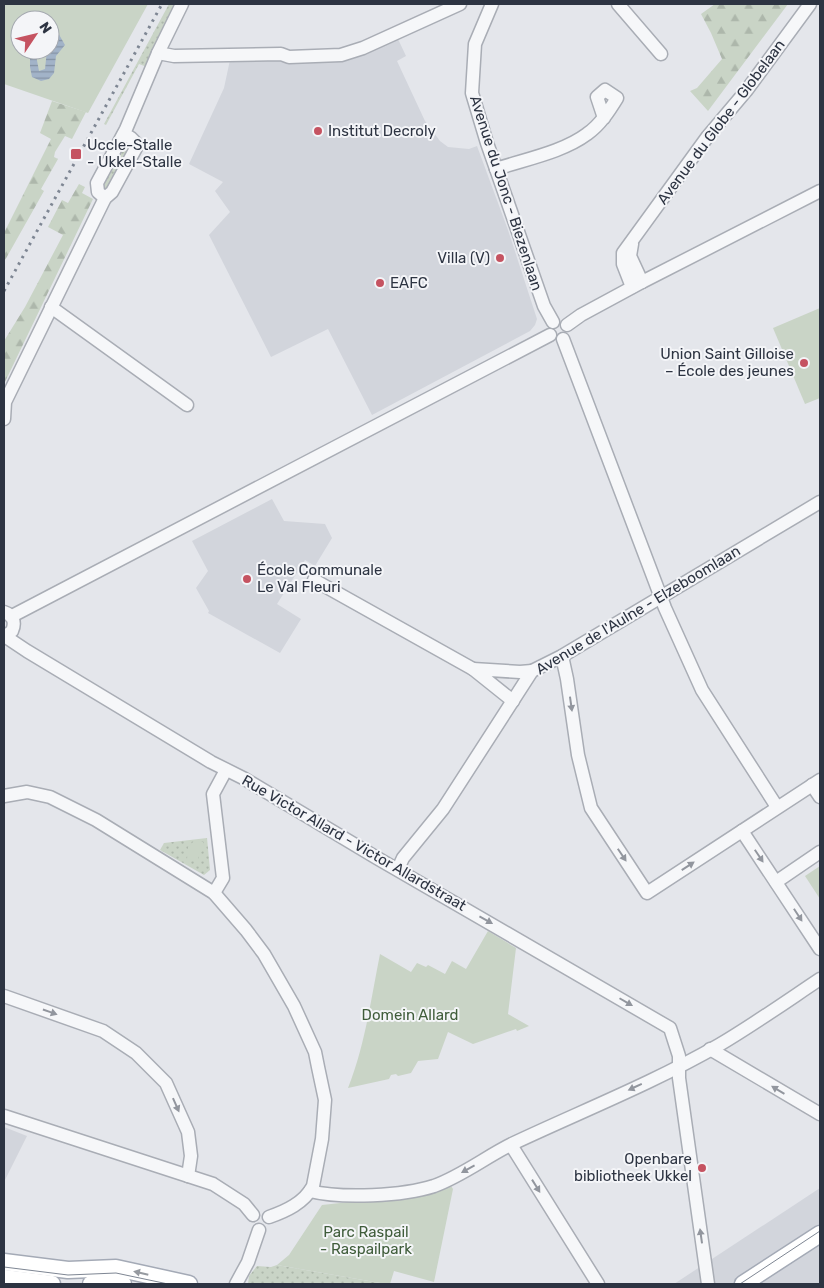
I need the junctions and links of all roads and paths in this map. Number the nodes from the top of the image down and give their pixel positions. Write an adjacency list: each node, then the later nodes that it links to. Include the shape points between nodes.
1 (182, 4): 6 (street)
2 (460, 4): 6 (street, via 341,55 174,56)
3 (492, 4): 9 (street, Avenue du Jonc - Biezenlaan, via 475,44 472,93)
4 (618, 4): 7 (street)
5 (810, 4): 11 (street, Avenue du Globe - Globelaan, via 632,241 630,256)
6 (158, 53): 12 (street, via 124,134 136,143 136,148 112,192 105,198)
7 (661, 54)
8 (604, 118): 9 (street, via 572,144)
9 (496, 169): 13 (street, Avenue du Jonc - Biezenlaan, via 544,306)
10 (820, 191): 11 (street)
11 (637, 284): 14 (street)
12 (51, 307): 17 (street); 18 (street, via 5,402)
13 (553, 322): 14 (street, via 560,320); 15 (street, via 549,328)
14 (567, 325): 16 (street, via 568,333)
15 (550, 335): 16 (street, via 555,340); 22 (street)
16 (563, 339): 21 (street)
17 (187, 405)
18 (4, 418)
19 (820, 502): 21 (street, Avenue de l'Aulne - Elzeboomlaan)
20 (314, 580): 25 (street)
21 (661, 597): 24 (street, Avenue de l'Aulne - Elzeboomlaan); 32 (street, via 702,690)
22 (8, 614): 23 (street, via 14,628)
23 (5, 637): 28 (street, Rue Victor Allard - Victor Allardstraat)
24 (562, 656): 26 (street, Avenue de l'Aulne - Elzeboomlaan); 33 (street, one-way to 33, via 578,755 591,808 647,893)
25 (473, 669): 26 (street); 27 (street)
26 (532, 671): 27 (street, Avenue de l'Aulne - Elzeboomlaan)
27 (513, 701): 35 (street, Avenue de l'Aulne - Elzeboomlaan, via 443,809)
28 (226, 770): 35 (street, Rue Victor Allard - Victor Allardstraat); 37 (street, via 213,794 223,878)
29 (816, 782): 31 (street); 32 (street)
30 (4, 796): 37 (street, via 27,792 50,797 96,820)
31 (820, 797)
32 (777, 807): 33 (street)
33 (742, 831): 36 (street, one-way to 36)
34 (820, 852): 36 (street)
35 (398, 870): 42 (street, Rue Victor Allard - Victor Allardstraat, one-way to 42, via 670,1028)
36 (776, 882): 38 (street, one-way to 38)
37 (214, 893): 47 (street, via 264,954 294,1006 314,1052 325,1100 322,1139)
38 (820, 949)
39 (820, 979): 41 (street)
40 (4, 996): 46 (street, one-way to 46, via 103,1031 136,1053 166,1083 188,1132)
41 (710, 1049): 42 (street); 43 (street, one-way to 41)
42 (679, 1066): 45 (street, one-way to 45); 60 (street, Rue Victor Allard - Victor Allardstraat, one-way to 42)
43 (820, 1114)
44 (4, 1116): 46 (street)
45 (510, 1145): 47 (street, one-way to 47, via 434,1186 356,1196); 59 (street, one-way to 59)
46 (188, 1176): 48 (street, via 213,1184 244,1204)
47 (310, 1191): 49 (street, via 290,1209)
48 (253, 1215): 49 (street, via 262,1212); 50 (street, via 252,1224)
49 (269, 1217): 50 (street, via 268,1227)
50 (259, 1230): 58 (street)
51 (820, 1234): 61 (main road)
52 (4, 1262): 57 (main road, one-way to 52, via 116,1268 68,1270)
53 (4, 1278): 54 (main road)
54 (52, 1284)
55 (91, 1284): 56 (main road)
56 (123, 1284)
57 (189, 1284)
58 (236, 1284)
59 (598, 1284)
60 (708, 1284)
61 (743, 1284)

